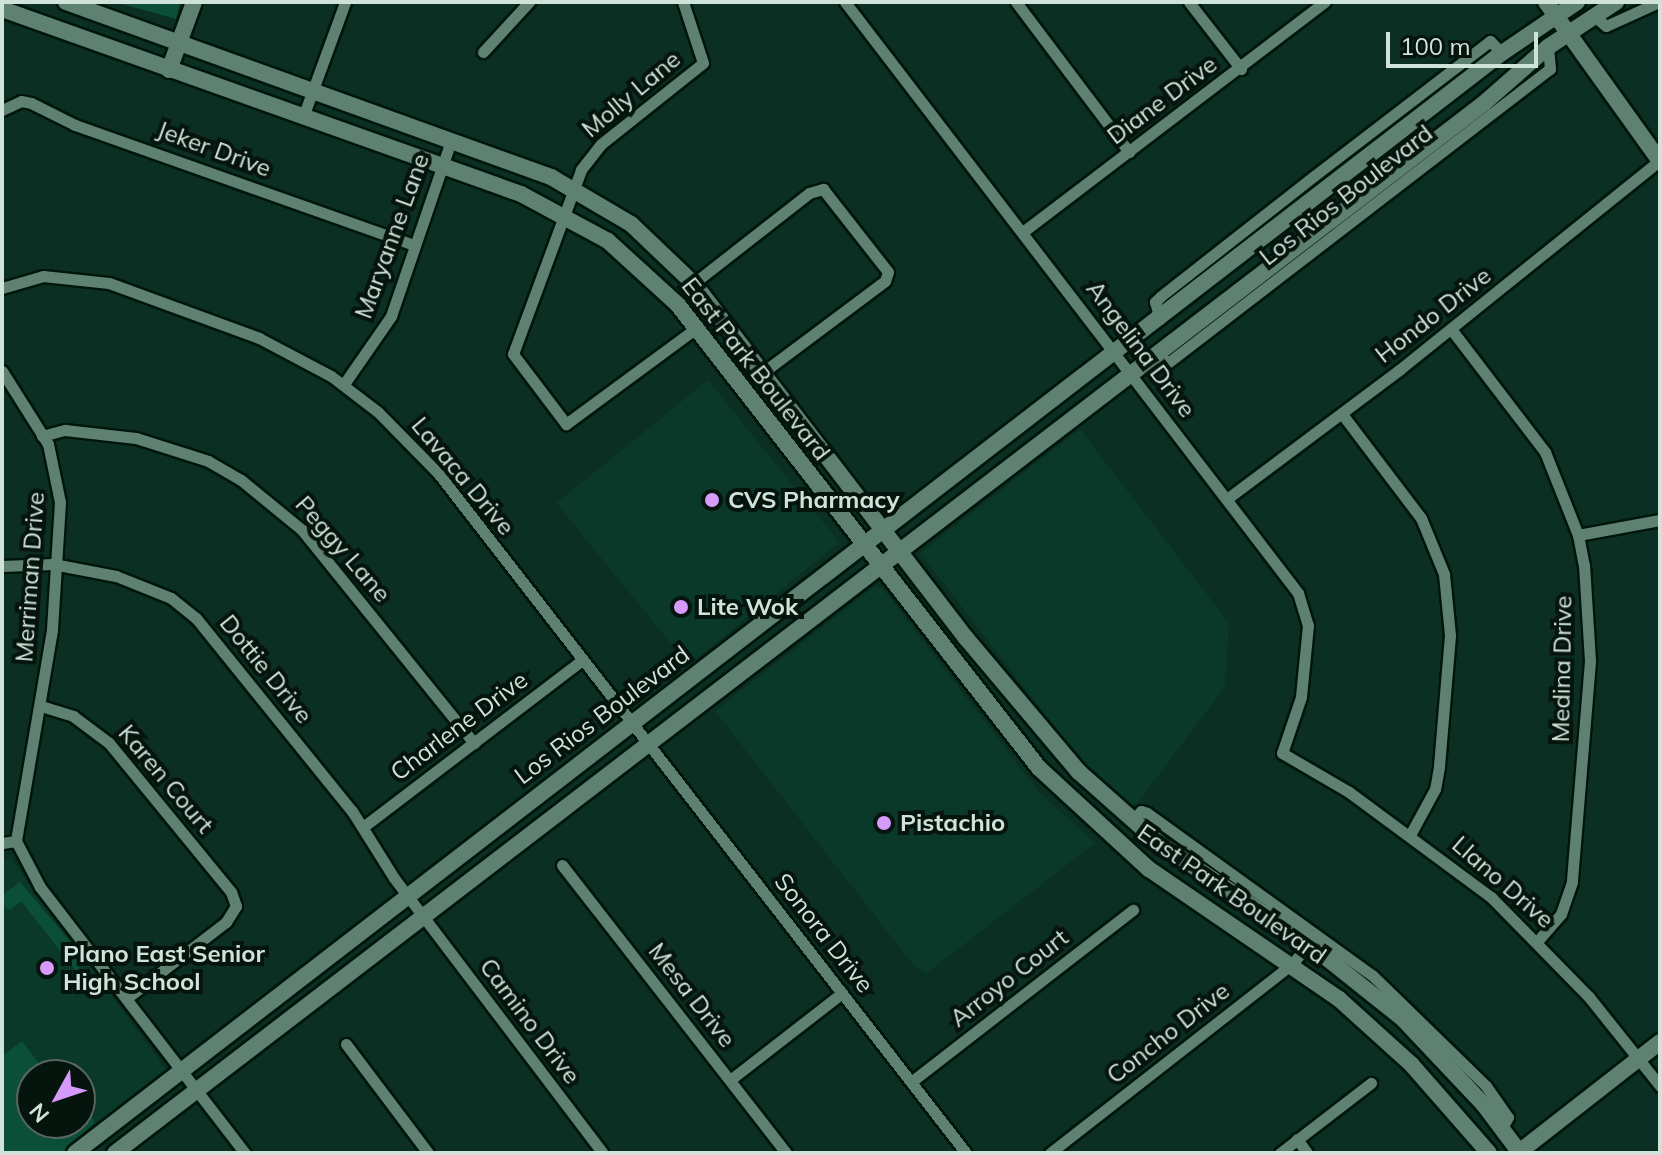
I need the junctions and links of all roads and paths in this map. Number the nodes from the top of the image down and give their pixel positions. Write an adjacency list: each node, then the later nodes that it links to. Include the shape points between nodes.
1 (66, 2): 17 (main road, East Park Boulevard)
2 (194, 2): 17 (main road)
3 (345, 2): 21 (street)
4 (529, 2): 18 (street)
5 (683, 2): 28 (street, Molly Lane, via 703,63 601,144)
6 (845, 2): 30 (street, Angelina Drive)
7 (1016, 2): 25 (street)
8 (1189, 2): 19 (street)
9 (1325, 2): 19 (street, Diane Drive)
10 (1577, 2): 14 (main road, Los Rios Boulevard)
11 (1616, 2): 15 (main road, Los Rios Boulevard)
12 (1659, 2): 15 (street, via 1606,26)
13 (2, 9): 20 (main road, East Park Boulevard)
14 (1551, 9): 16 (main road); 36 (main road, Los Rios Boulevard, via 1502,53)
15 (1593, 15): 16 (main road, Los Rios Boulevard)
16 (1569, 32): 26 (main road); 38 (main road, Los Rios Boulevard, via 1483,104)
17 (180, 43): 20 (main road); 21 (main road, East Park Boulevard)
18 (483, 52)
19 (1241, 69): 25 (street, Diane Drive)
20 (169, 70): 23 (main road, East Park Boulevard)
21 (313, 91): 23 (street); 24 (main road, East Park Boulevard)
22 (2, 110): 31 (street, Jeker Drive, via 21,101 31,103 75,125)
23 (303, 117): 27 (main road, East Park Boulevard)
24 (451, 141): 27 (street, Maryanne Lane); 28 (main road, East Park Boulevard)
25 (1129, 152): 30 (street, Diane Drive)
26 (1660, 160): 35 (street, Hondo Drive)
27 (441, 166): 29 (main road, East Park Boulevard); 31 (street, Maryanne Lane)
28 (572, 187): 29 (street, Molly Lane); 32 (main road, East Park Boulevard, via 631,224)
29 (564, 213): 34 (main road, East Park Boulevard, via 633,261); 34 (street, Molly Lane, via 513,354 566,424)
30 (1024, 231): 36 (street, Angelina Drive)
31 (413, 245): 40 (street, Maryanne Lane, via 391,316)
32 (694, 283): 39 (main road, East Park Boulevard); 39 (street, via 809,193 823,189 888,272 885,281)
33 (2, 288): 40 (street, Lavaca Drive, via 43,276 90,277 259,338)
34 (696, 328): 41 (main road, East Park Boulevard)
35 (1451, 329): 42 (street, Hondo Drive); 49 (street, Medina Drive, via 1545,452)
36 (1116, 352): 38 (street, Angelina Drive); 43 (main road, Los Rios Boulevard)
37 (2, 371): 44 (street, Merriman Drive)
38 (1130, 371): 45 (main road, Los Rios Boulevard); 46 (street, Angelina Drive)
39 (762, 373): 41 (main road); 48 (main road, East Park Boulevard)
40 (344, 384): 56 (street, Lavaca Drive, via 438,473)
41 (743, 388): 50 (main road, East Park Boulevard)
42 (1342, 414): 46 (street, Hondo Drive); 67 (street, via 1421,518 1444,574 1450,635 1439,767 1435,789)
43 (1014, 430): 45 (main road); 48 (main road, Los Rios Boulevard)
44 (42, 436): 52 (street, Merriman Drive, via 57,470 60,502); 61 (street, Peggy Lane, via 65,430 136,438 208,461 241,480 302,530)
45 (1026, 451): 51 (main road, Los Rios Boulevard)
46 (1228, 498): 63 (street, Angelina Drive, via 1298,593 1308,625 1299,716)
47 (1660, 520): 49 (street)
48 (884, 529): 50 (main road, Los Rios Boulevard); 51 (main road, East Park Boulevard)
49 (1578, 535): 74 (street, Medina Drive, via 1590,614 1590,661 1572,882 1561,914)
50 (863, 544): 53 (main road, East Park Boulevard); 55 (main road, Los Rios Boulevard)
51 (899, 550): 53 (main road, Los Rios Boulevard); 62 (main road, East Park Boulevard)
52 (53, 564): 54 (street, Dottie Drive); 58 (street, Merriman Drive, via 52,630); 66 (street, Dottie Drive, via 146,588 171,598 196,618)
53 (879, 565): 57 (main road, Los Rios Boulevard); 64 (main road, East Park Boulevard)
54 (2, 566)
55 (728, 649): 57 (main road); 59 (main road, Los Rios Boulevard)
56 (582, 660): 59 (street, Lavaca Drive); 61 (street, Charlene Drive)
57 (744, 669): 60 (main road, Los Rios Boulevard)
58 (41, 706): 68 (street, Merriman Drive, via 20,797); 78 (street, Karen Court, via 73,716 109,743 231,892 236,906 226,922)
59 (632, 723): 60 (street, Lavaca Drive); 71 (main road, Los Rios Boulevard)
60 (647, 741): 73 (main road, Los Rios Boulevard); 77 (street, Sonora Drive)
61 (474, 743): 66 (street, Charlene Drive)
62 (1057, 750): 64 (main road); 65 (main road, East Park Boulevard)
63 (1282, 753): 67 (street, Llano Drive)
64 (1039, 768): 76 (main road, East Park Boulevard, via 1149,869)
65 (1132, 821): 75 (main road, East Park Boulevard); 89 (street, East Park Boulevard, via 1141,811 1147,813 1372,975 1486,1086 1508,1117)
66 (363, 827): 71 (street, Dottie Drive)
67 (1410, 835): 74 (street, Llano Drive, via 1491,897)
68 (16, 841): 69 (street); 78 (street, via 40,887)
69 (2, 843)
70 (562, 865): 83 (street, Mesa Drive)
71 (406, 895): 73 (street, Dottie Drive); 82 (main road, Los Rios Boulevard)
72 (1133, 910): 84 (street, Arroyo Court)
73 (421, 915): 87 (main road, Los Rios Boulevard); 96 (street, Camino Drive)
74 (1537, 942): 81 (street, Llano Drive)
75 (1309, 944): 76 (street, Concho Drive); 89 (main road, East Park Boulevard, via 1403,1019)
76 (1292, 964): 99 (street, Concho Drive); 102 (main road, East Park Boulevard, via 1383,1037)
77 (842, 993): 83 (street); 84 (street, Sonora Drive)
78 (127, 998): 82 (street)
79 (1660, 1042): 81 (main road)
80 (346, 1044): 95 (street)
81 (1639, 1059): 86 (street, Llano Drive); 103 (main road)
82 (181, 1069): 87 (street); 88 (main road, Los Rios Boulevard)
83 (730, 1080): 97 (street, Mesa Drive)
84 (911, 1082): 98 (street, Sonora Drive)
85 (1371, 1083): 90 (street)
86 (1660, 1086)
87 (197, 1090): 93 (main road, Los Rios Boulevard); 94 (street)
88 (108, 1126): 91 (main road, Los Rios Boulevard); 92 (main road, via 113,1138)
89 (1502, 1128): 103 (main road, East Park Boulevard)
90 (1297, 1139): 100 (street); 101 (street)
91 (75, 1153)
92 (106, 1153)
93 (115, 1153)
94 (245, 1153)
95 (428, 1153)
96 (603, 1153)
97 (786, 1153)
98 (966, 1153)
99 (1050, 1153)
100 (1280, 1153)
101 (1307, 1153)
102 (1489, 1153)
103 (1519, 1153)

